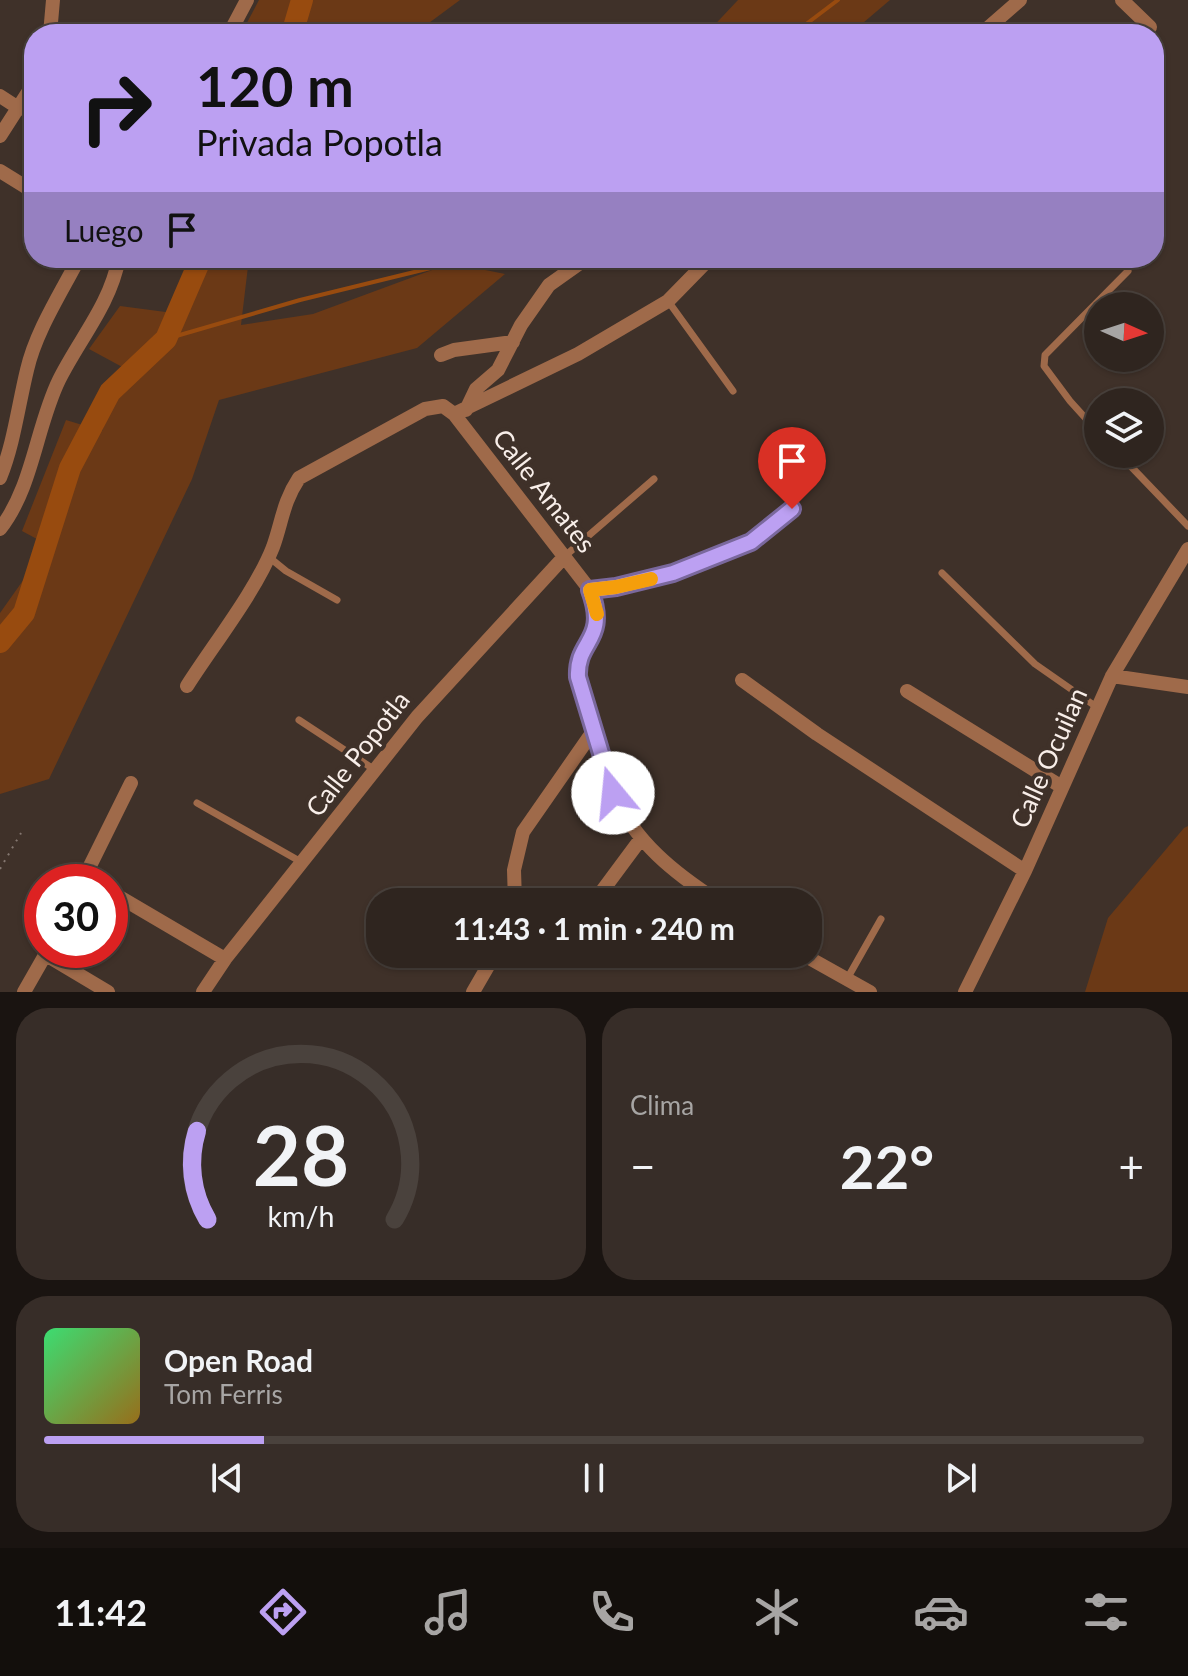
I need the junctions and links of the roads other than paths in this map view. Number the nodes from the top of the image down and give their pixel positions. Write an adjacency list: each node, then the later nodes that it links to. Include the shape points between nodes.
1 (53, 0): 5 (street)
2 (247, 0): 6 (street)
3 (1020, 0): 7 (street)
4 (1122, 0): 8 (street)
5 (51, 24)
6 (234, 24)
7 (992, 24)
8 (1147, 24)
9 (0, 96): 11 (street)
10 (24, 102): 11 (street)
11 (20, 109): 12 (street)
12 (0, 136)
13 (0, 171): 14 (street)
14 (24, 186)
15 (74, 268): 27 (street, via 27,368)
16 (116, 268): 31 (street, via 106,300 59,380 18,499)
17 (573, 268): 21 (street, via 549,285)
18 (700, 268): 20 (street)
19 (1128, 271): 25 (lane, via 1045,355 1043,362 1057,385)
20 (668, 301): 23 (lane); 24 (street, via 578,354)
21 (513, 342): 22 (street); 24 (street, via 498,370)
22 (441, 355)
23 (733, 391)
24 (460, 412): 33 (street, via 434,406 299,478); 34 (street, Calle Amates)
25 (1084, 416)
26 (1132, 468): 30 (lane)
27 (0, 478)
28 (654, 479): 34 (lane)
29 (792, 509): 36 (street, via 751,542 673,573)
30 (1188, 526)
31 (0, 529)
32 (1188, 549): 38 (street, Calle Ocuilan)
33 (268, 556): 37 (lane); 40 (street)
34 (564, 557): 36 (street, Calle Amates); 46 (street, Calle Popotla)
35 (942, 573): 43 (lane, via 1035,664)
36 (590, 590): 45 (street, Calle Amates, via 597,624 577,668)
37 (337, 600)
38 (1112, 676): 41 (street); 43 (street, Calle Ocuilan)
39 (742, 680): 53 (street)
40 (187, 686)
41 (1188, 687)
42 (907, 691): 48 (street)
43 (1098, 708): 48 (street, Calle Ocuilan)
44 (299, 720): 46 (lane)
45 (594, 730): 50 (street, Calle Amates, via 613,793); 54 (street, via 523,832)
46 (375, 770): 52 (street, Calle Popotla)
47 (131, 783): 51 (street)
48 (1062, 787): 53 (street, Calle Ocuilan)
49 (197, 803): 52 (lane)
50 (640, 840): 55 (street); 56 (street, Calle Amates)
51 (91, 864)
52 (303, 864): 59 (street, Calle Popotla)
53 (1025, 871): 70 (street, Calle Ocuilan)
54 (515, 888)
55 (604, 888)
56 (697, 888)
57 (128, 902): 59 (street)
58 (881, 919): 64 (lane)
59 (225, 959): 67 (street, Calle Popotla)
60 (822, 965): 64 (street)
61 (38, 968): 65 (street)
62 (70, 968): 66 (street)
63 (487, 968): 68 (street)
64 (847, 979): 69 (street)
65 (24, 992)
66 (108, 992)
67 (203, 992)
68 (473, 992)
69 (870, 992)
70 (965, 992)

